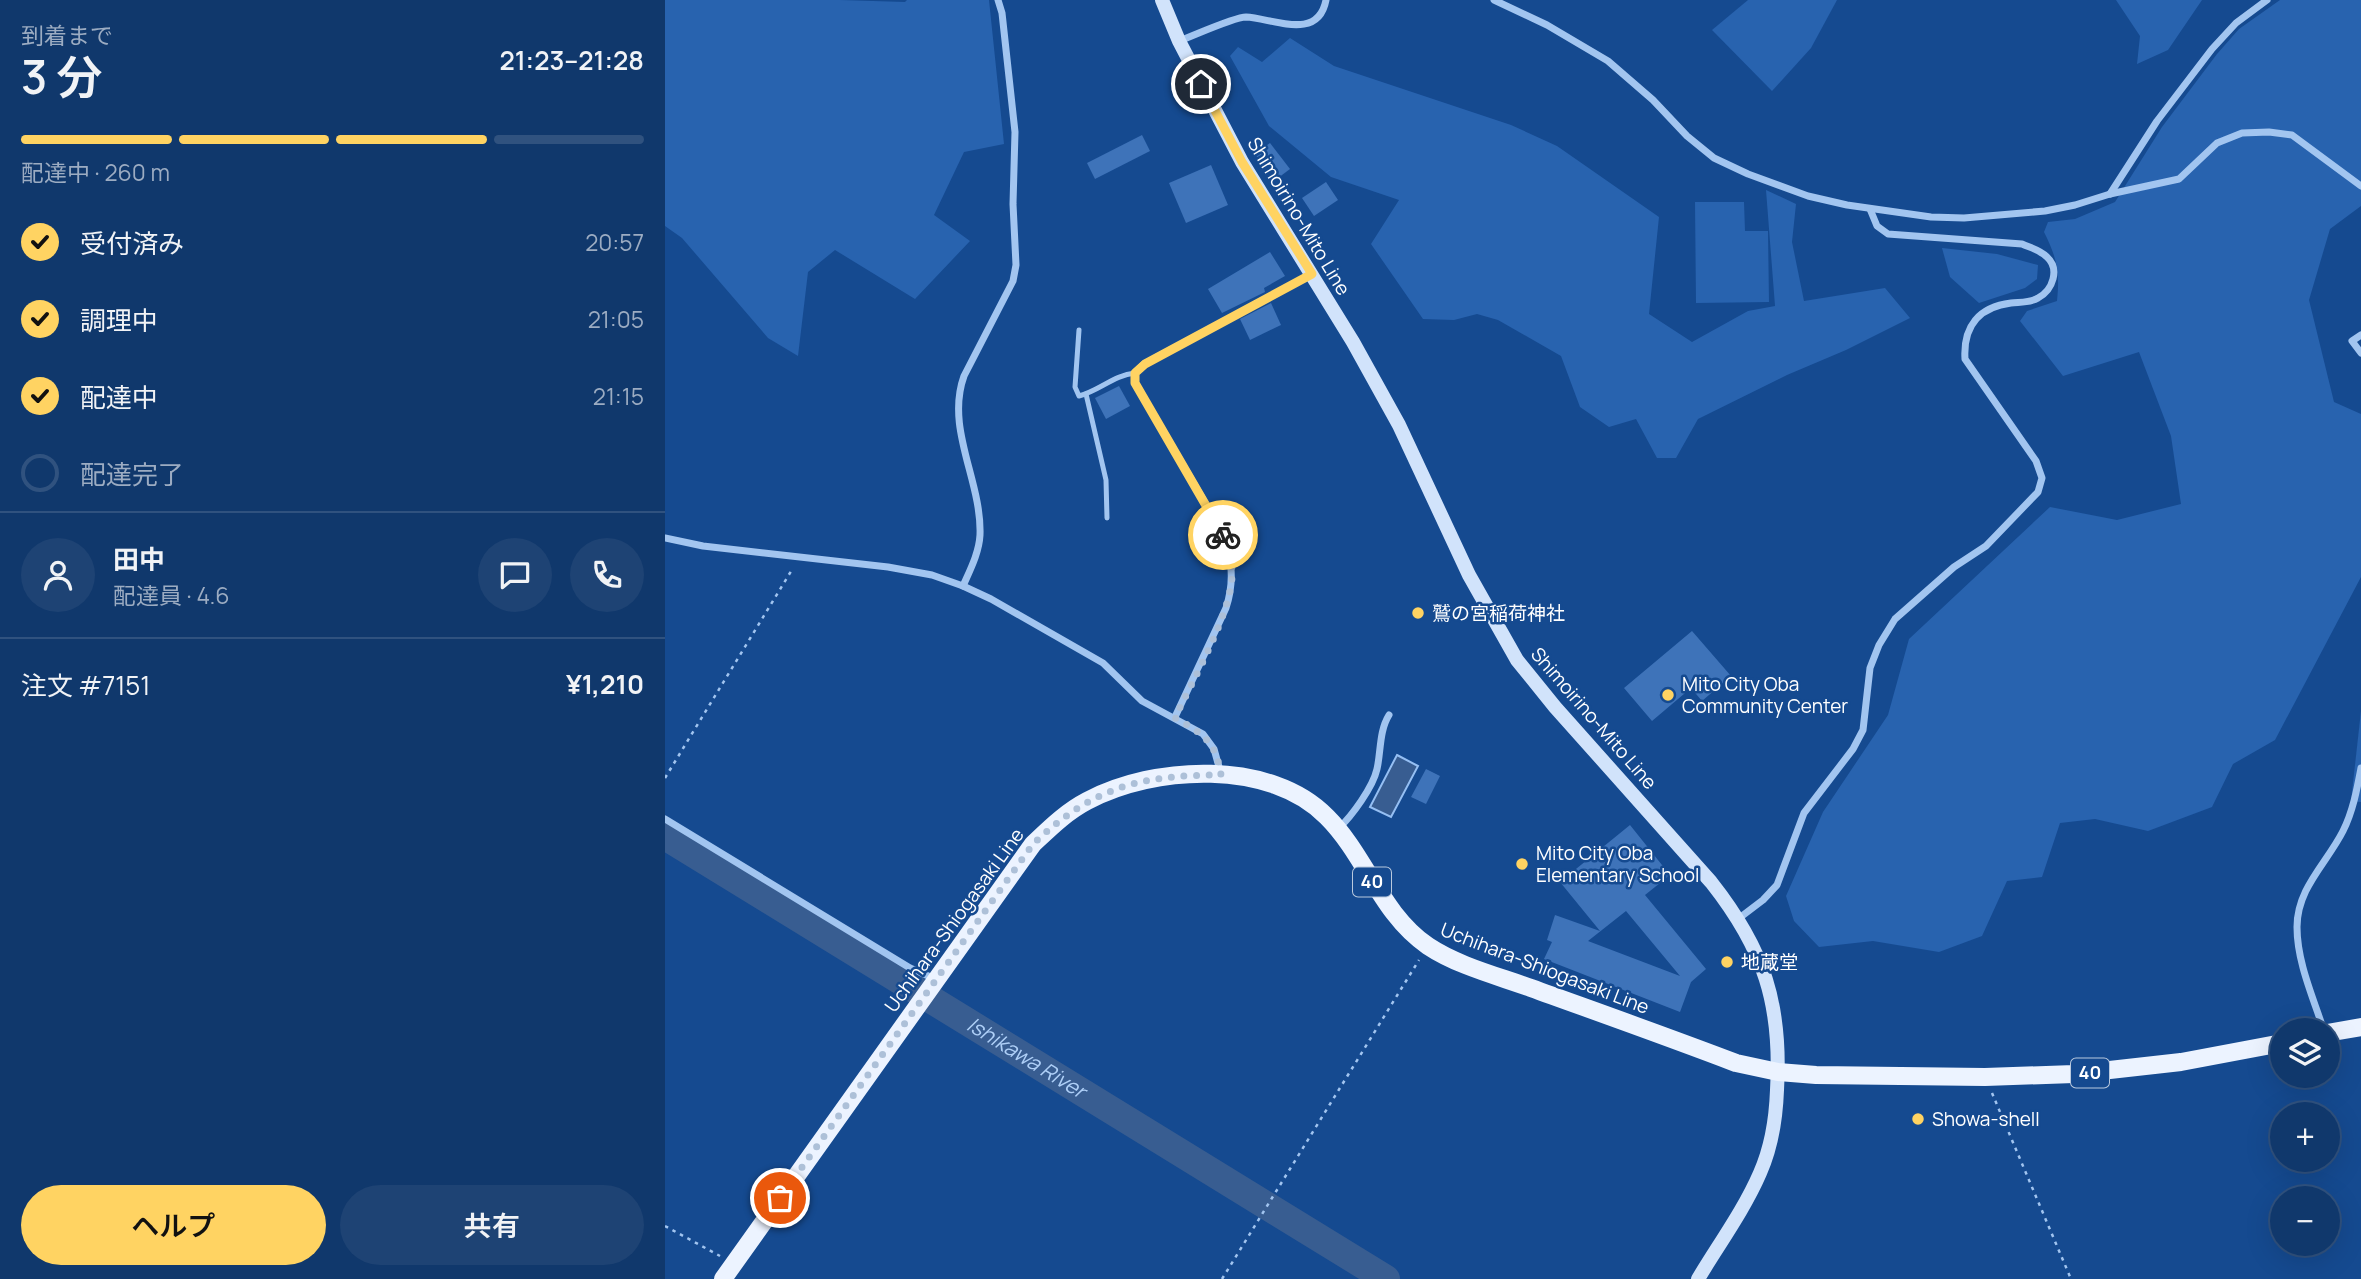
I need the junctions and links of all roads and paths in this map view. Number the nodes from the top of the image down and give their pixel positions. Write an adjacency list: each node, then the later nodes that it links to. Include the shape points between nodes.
1 (998, 0): 19 (street, via 1013,110 1016,265 1008,291 958,391 958,422 978,502 980,535)
2 (1162, 0): 6 (main road, Shimoirino-Mito Line)
3 (1326, 0): 6 (street, via 1322,14 1312,21 1289,26 1244,16)
4 (1495, 0): 9 (street, via 1608,61 1714,158 1808,196)
5 (2267, 0): 8 (street, via 2212,49 2157,121)
6 (1179, 41): 10 (main road, Shimoirino-Mito Line, via 1242,162)
7 (2361, 186): 8 (street, via 2292,135 2269,132 2242,134 2217,143 2179,179)
8 (2110, 194): 9 (street, via 2075,205 1990,217)
9 (1870, 209): 27 (street, via 1877,226 1888,234 2022,244 2050,259 2054,276 2045,295 2035,301 1990,307 1978,316 1964,344 1965,359 2036,461 2042,478 2038,492 1986,546 1954,567 1895,620 1870,668 1863,730 1804,813 1777,886)
10 (1312, 274): 14 (street); 27 (main road, Shimoirino-Mito Line, via 1399,425 1469,575 1517,660 1703,872)
11 (1079, 330): 15 (lane, via 1075,387 1079,396)
12 (2361, 335): 13 (street, via 2352,341)
13 (2361, 353)
14 (1135, 373): 15 (lane); 21 (street, via 1135,383 1218,525 1233,566 1226,608)
15 (1086, 394): 16 (lane, via 1106,480)
16 (1107, 518)
17 (665, 538): 18 (street)
18 (800, 556): 19 (street, via 932,575); 24 (path)
19 (963, 586): 21 (street, via 1103,663 1142,701)
20 (1389, 715): 26 (street, via 1377,772 1351,818)
21 (1175, 718): 23 (street, via 1203,734 1214,749)
22 (2361, 768): 30 (street, via 2343,832 2305,890 2299,909 2299,954)
23 (1221, 775): 26 (main road, Uchihara-Shiogasaki Line / 40, via 1257,779 1291,791); 29 (main road, Uchihara-Shiogasaki Line / 40, via 1170,776 1128,785 1068,813 1033,844)
24 (665, 778)
25 (665, 819): 29 (street, via 910,968)
26 (1338, 829): 28 (main road, Uchihara-Shiogasaki Line / 40, via 1389,908)
27 (1738, 919): 34 (main road, Shimoirino-Mito Line, via 1768,982)
28 (1428, 945): 34 (main road, Uchihara-Shiogasaki Line / 40, via 1480,969 1736,1063); 38 (path)
29 (929, 989): 37 (main road, Uchihara-Shiogasaki Line / 40)
30 (2321, 1018)
31 (2361, 1027): 32 (main road)
32 (2340, 1030)
33 (2270, 1045): 35 (main road, Uchihara-Shiogasaki Line / 40, via 2137,1068)
34 (1778, 1072): 35 (main road, Uchihara-Shiogasaki Line / 40); 39 (main road, Shimoirino-Mito Line, via 1774,1128 1761,1172)
35 (1985, 1076): 40 (path)
36 (665, 1226): 37 (path)
37 (728, 1274)
38 (1222, 1279)
39 (1698, 1279)
40 (2071, 1279)

